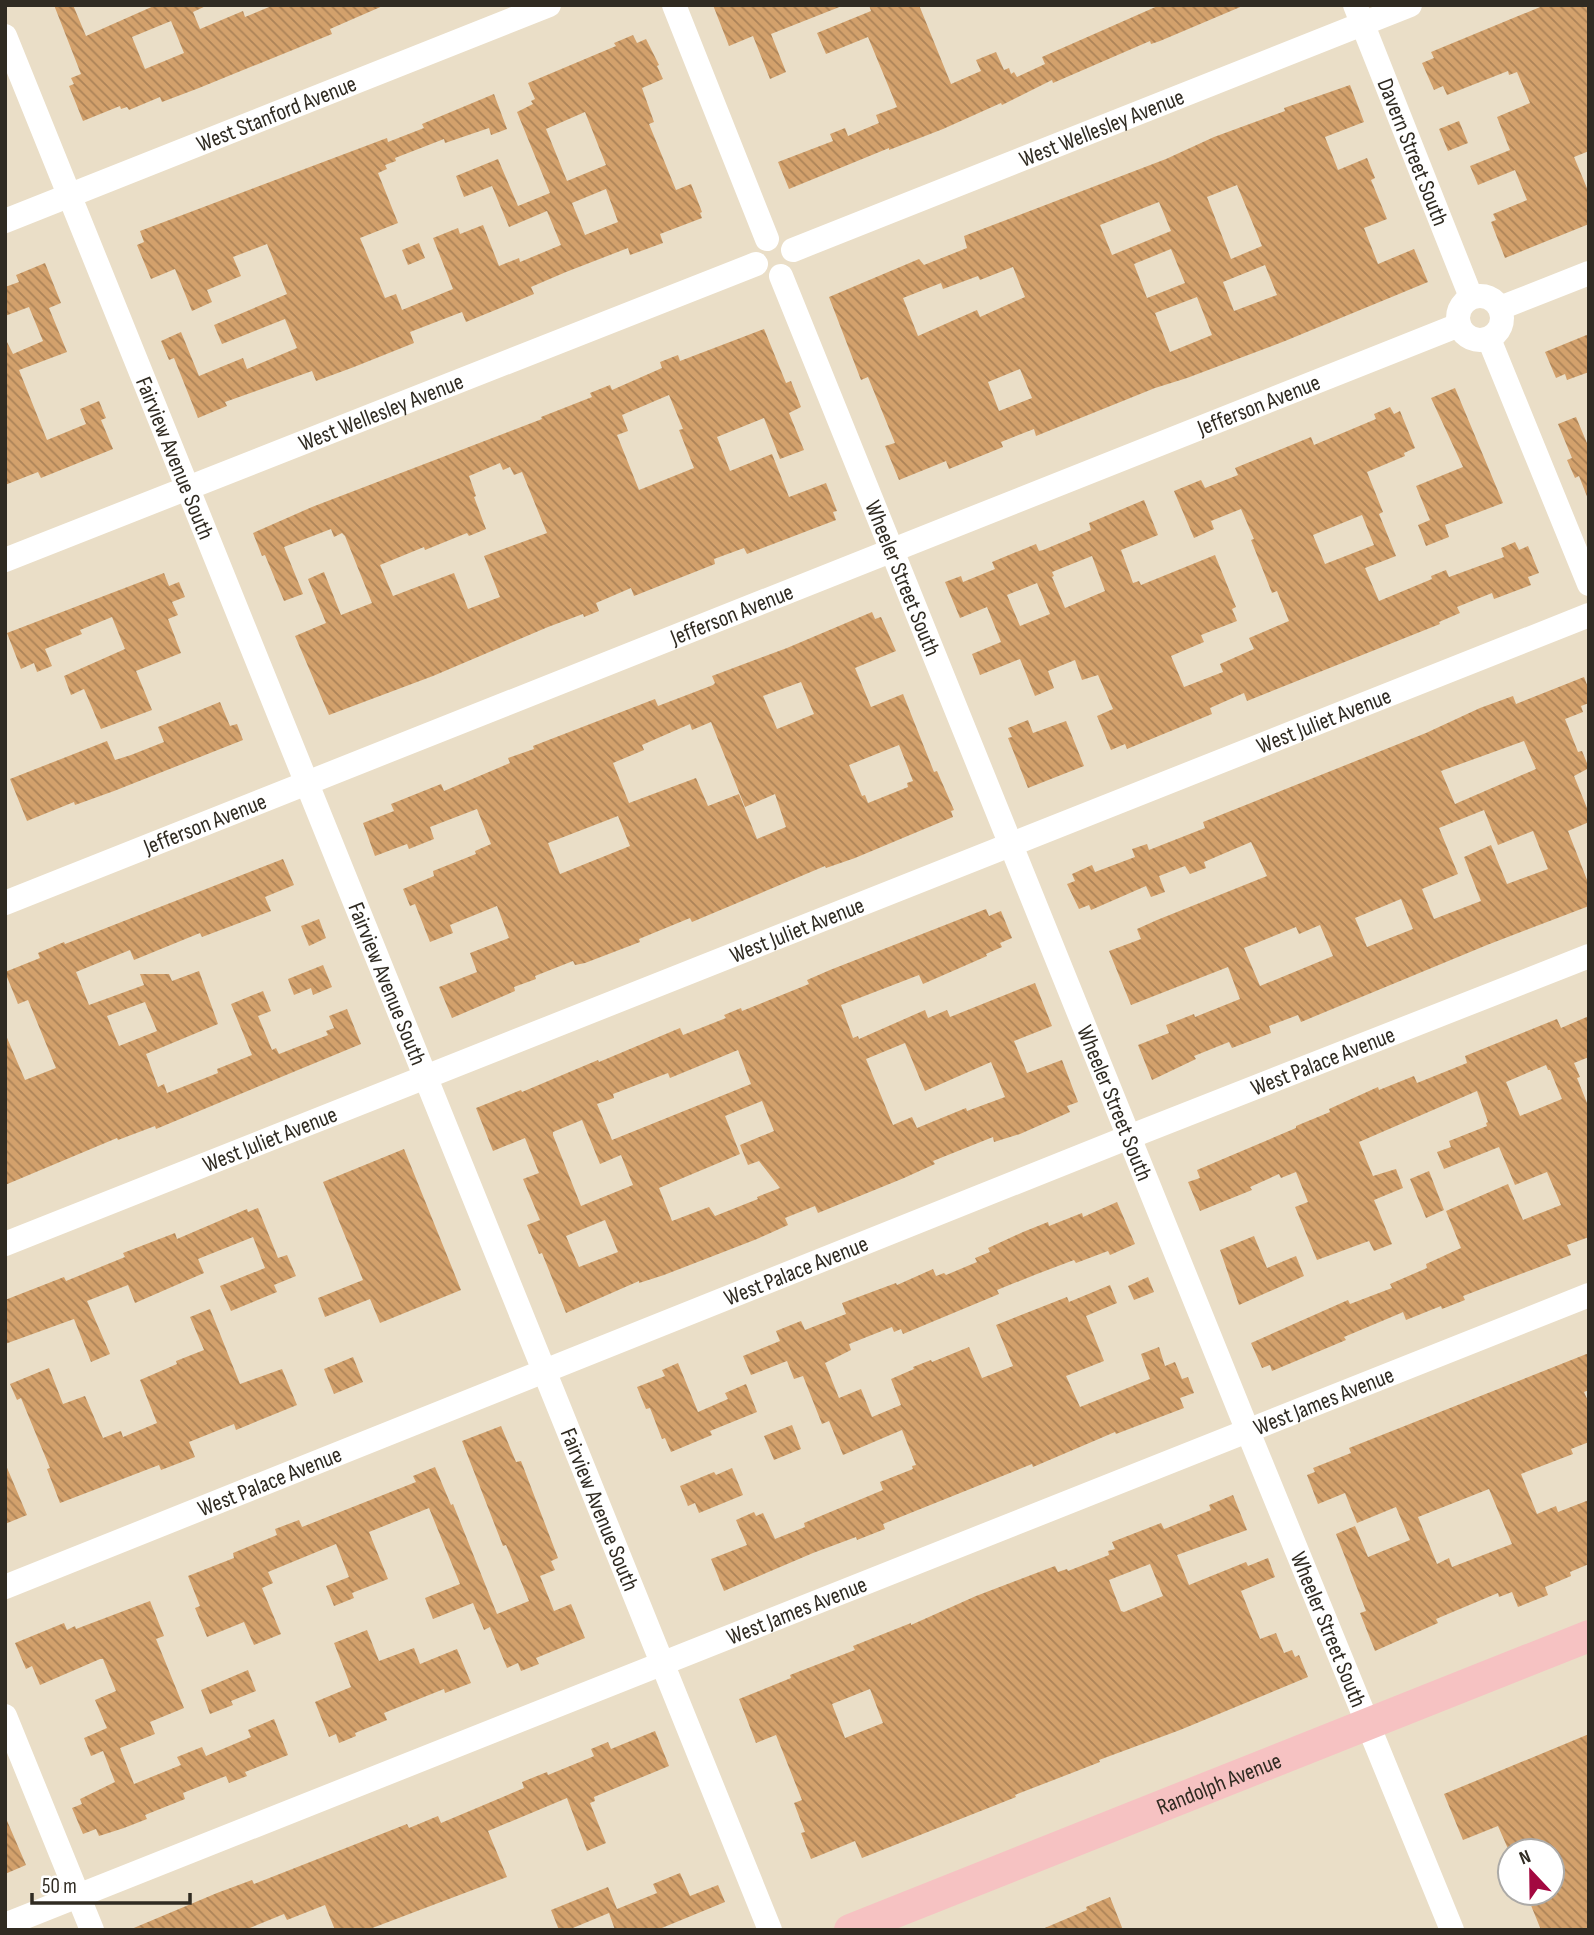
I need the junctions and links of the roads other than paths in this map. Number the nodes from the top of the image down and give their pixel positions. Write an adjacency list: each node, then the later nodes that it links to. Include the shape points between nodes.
1 (549, 5): 6 (street, West Stanford Avenue)
2 (674, 5): 8 (street)
3 (1410, 5): 4 (street, West Wellesley Avenue)
4 (1359, 15): 9 (street, West Wellesley Avenue); 13 (street, Davern Street South)
5 (5, 36): 6 (street, Fairview Avenue South)
6 (69, 195): 7 (street, West Stanford Avenue); 17 (street, Fairview Avenue South)
7 (5, 220)
8 (767, 239): 9 (street, via 778,238); 10 (street, via 758,245)
9 (793, 250): 12 (street, via 790,270)
10 (755, 264): 12 (street, via 764,274); 17 (street, West Wellesley Avenue)
11 (1589, 273): 14 (street)
12 (781, 276): 18 (street, Wheeler Street South)
13 (1471, 297): 14 (street, via 1487,297); 15 (street, via 1458,310)
14 (1500, 308): 16 (street, via 1499,328)
15 (1459, 325): 16 (street, via 1472,338); 18 (street, Jefferson Avenue)
16 (1489, 339): 20 (street)
17 (187, 488): 19 (street, West Wellesley Avenue); 22 (street, Fairview Avenue South)
18 (893, 550): 22 (street, Jefferson Avenue); 23 (street, Wheeler Street South)
19 (5, 560)
20 (1589, 584)
21 (1589, 615): 23 (street, West Juliet Avenue)
22 (306, 783): 24 (street, Jefferson Avenue); 26 (street, Fairview Avenue South)
23 (1012, 844): 26 (street, West Juliet Avenue); 27 (street, Wheeler Street South)
24 (5, 903)
25 (1589, 956): 27 (street, West Palace Avenue)
26 (425, 1078): 28 (street, West Juliet Avenue); 30 (street, Fairview Avenue South)
27 (1129, 1137): 30 (street, West Palace Avenue); 31 (street, Wheeler Street South)
28 (5, 1244)
29 (1589, 1295): 31 (street, West James Avenue)
30 (544, 1371): 32 (street, West Palace Avenue); 34 (street, Fairview Avenue South)
31 (1247, 1429): 34 (street, West James Avenue); 36 (street, Wheeler Street South)
32 (5, 1587)
33 (1589, 1636): 36 (main road, Randolph Avenue)
34 (662, 1664): 37 (street, West James Avenue); 40 (street, Fairview Avenue South)
35 (5, 1716): 37 (street)
36 (1367, 1724): 41 (main road, Randolph Avenue); 42 (street, Wheeler Street South)
37 (78, 1896): 38 (street, West James Avenue); 39 (street)
38 (5, 1925)
39 (92, 1930)
40 (770, 1930)
41 (850, 1930)
42 (1452, 1930)

